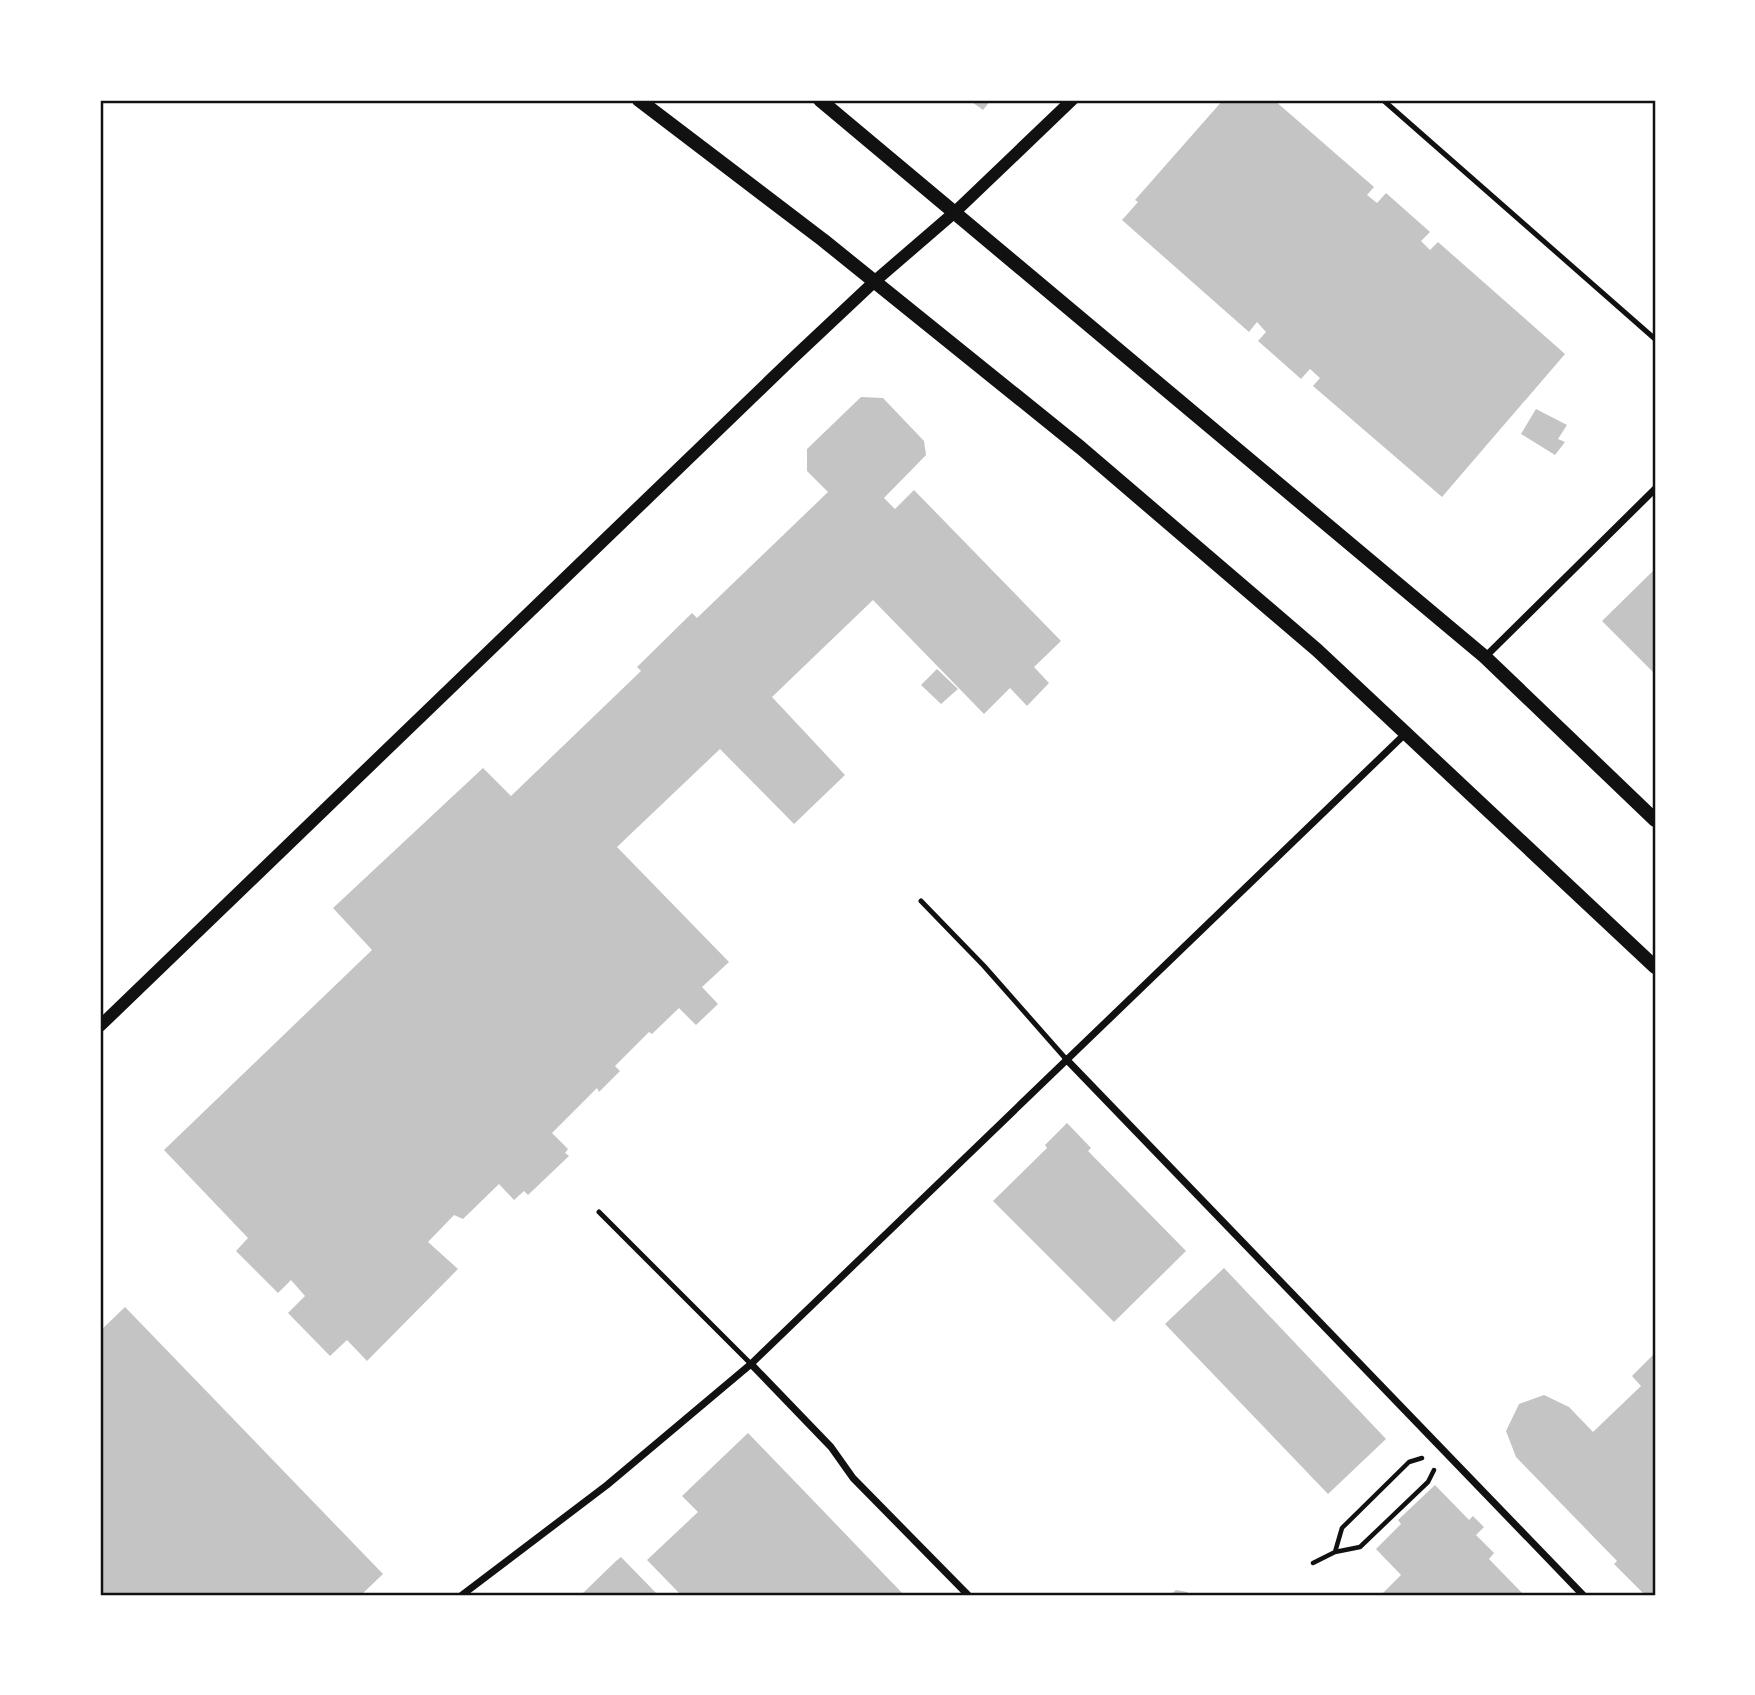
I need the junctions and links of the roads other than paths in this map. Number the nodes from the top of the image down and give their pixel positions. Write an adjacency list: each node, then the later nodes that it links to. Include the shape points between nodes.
1 (639, 100): 6 (main road)
2 (820, 100): 5 (main road)
3 (1072, 100): 5 (street)
4 (1383, 100): 7 (lane)
5 (955, 212): 6 (street); 9 (main road)
6 (875, 282): 10 (main road, via 1102,466 1317,650); 14 (street)
7 (1655, 339)
8 (1655, 489): 9 (street)
9 (1485, 657): 11 (main road)
10 (1405, 734): 13 (main road); 15 (street)
11 (1655, 820)
12 (921, 901): 15 (lane)
13 (1655, 967)
14 (100, 1026)
15 (1066, 1059): 17 (street); 20 (street)
16 (599, 1212): 17 (lane)
17 (751, 1364): 18 (street, via 617,1477); 19 (street, via 831,1447 853,1478)
18 (462, 1595)
19 (968, 1595)
20 (1583, 1595)

